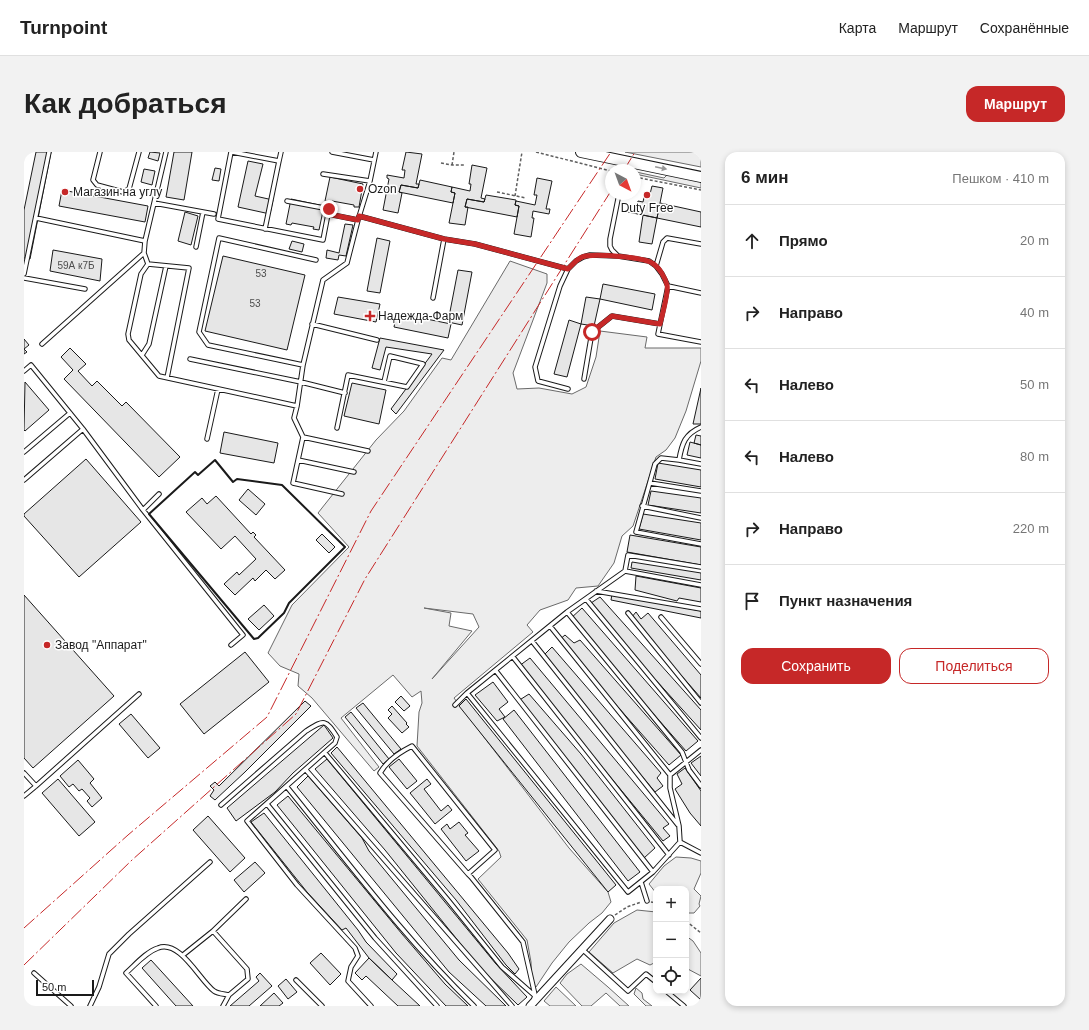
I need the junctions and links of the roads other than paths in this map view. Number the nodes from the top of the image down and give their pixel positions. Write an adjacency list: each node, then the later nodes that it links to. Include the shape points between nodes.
1 (49, 152): 24 (lane)
2 (100, 152): 3 (lane, via 93,180 96,185 123,192 129,189)
3 (139, 152)
4 (166, 152): 20 (lane)
5 (232, 152): 12 (lane); 26 (lane, via 218,219)
6 (281, 152): 12 (lane)
7 (332, 152): 10 (lane)
8 (376, 152): 11 (lane)
9 (581, 152): 13 (main road)
10 (352, 154): 11 (lane)
11 (374, 160): 17 (lane)
12 (279, 161): 26 (lane)
13 (620, 164)
14 (641, 168): 16 (main road, one-way to 16)
15 (323, 174): 17 (lane)
16 (701, 176)
17 (370, 181): 25 (lane)
18 (287, 200): 23 (lane, via 329,209)
19 (618, 200): 32 (lane, via 610,239 612,250)
20 (154, 203): 21 (lane); 28 (lane)
21 (203, 212): 22 (lane); 30 (lane)
22 (214, 214)
23 (328, 214): 25 (lane); 26 (lane, via 323,240)
24 (36, 218): 28 (lane); 38 (lane)
25 (359, 218): 27 (lane); 44 (lane, via 347,263 323,280)
26 (266, 229)
27 (444, 239): 37 (lane, via 475,244); 43 (lane)
28 (145, 241): 31 (lane)
29 (701, 244): 36 (lane, via 667,238 663,242)
30 (196, 247)
31 (144, 253): 34 (lane); 48 (lane)
32 (618, 256): 36 (lane, via 649,261); 37 (lane, via 582,257)
33 (316, 260): 51 (lane, via 219,238 199,332 208,346)
34 (148, 264): 35 (lane); 49 (lane, via 141,274 128,334 129,340)
35 (166, 266): 49 (lane, via 149,344); 53 (lane, via 189,268)
36 (656, 266): 40 (lane)
37 (568, 269): 58 (lane, via 560,286 535,367 538,381)
38 (24, 274)
39 (24, 278): 41 (lane)
40 (668, 286): 42 (lane); 45 (lane)
41 (85, 289)
42 (701, 293)
43 (433, 298)
44 (312, 324): 46 (lane); 51 (lane)
45 (660, 324): 47 (lane, via 658,334); 54 (lane, via 612,316 592,332)
46 (377, 340)
47 (701, 342)
48 (42, 344)
49 (142, 356): 53 (lane, via 159,376)
50 (190, 359): 55 (lane)
51 (302, 365): 55 (lane)
52 (24, 371): 61 (lane, via 31,365)
53 (167, 378): 57 (lane)
54 (584, 379)
55 (300, 382): 59 (lane); 60 (lane)
56 (384, 382): 56 (lane, via 407,387 424,364 390,356); 59 (lane, via 348,375)
57 (218, 389): 60 (lane); 66 (lane)
58 (568, 389)
59 (345, 393): 63 (lane)
60 (298, 406): 65 (lane, via 294,418)
61 (70, 413): 64 (lane); 68 (lane)
62 (701, 427): 70 (lane, via 692,431 681,445)
63 (337, 428)
64 (83, 429): 73 (lane); 79 (lane)
65 (303, 437): 67 (lane); 69 (lane)
66 (207, 440)
67 (368, 451)
68 (24, 452)
69 (298, 460): 72 (lane); 77 (lane, via 293,483)
70 (679, 460): 71 (lane); 74 (lane, via 661,458 655,464)
71 (701, 464)
72 (354, 472)
73 (24, 480)
74 (650, 483): 75 (lane); 78 (lane)
75 (701, 491)
76 (159, 494): 79 (lane)
77 (342, 494)
78 (642, 506): 80 (lane); 81 (lane, via 636,532)
79 (142, 510): 93 (lane, via 242,635)
80 (701, 518)
81 (701, 544)
82 (701, 567): 83 (lane, via 628,554)
83 (625, 571): 84 (lane); 85 (lane)
84 (701, 584)
85 (596, 591): 86 (lane); 87 (lane)
86 (586, 599): 88 (lane); 101 (lane)
87 (701, 608)
88 (566, 612): 91 (lane); 104 (lane, via 682,752)
89 (628, 613): 99 (lane)
90 (661, 617): 95 (lane)
91 (550, 626): 92 (lane); 107 (lane)
92 (532, 641): 94 (lane); 114 (lane)
93 (231, 645)
94 (513, 657): 96 (lane); 117 (lane)
95 (701, 664)
96 (496, 671): 97 (lane); 119 (lane)
97 (468, 693): 100 (lane); 121 (lane, via 628,892)
98 (138, 694): 108 (lane)
99 (701, 704)
100 (455, 705)
101 (701, 738)
102 (701, 750): 104 (lane)
103 (325, 753): 105 (lane); 113 (lane, via 337,737 329,724 324,722 306,731); 133 (lane)
104 (686, 762): 107 (lane); 109 (lane)
105 (306, 770): 110 (lane); 142 (lane)
106 (24, 773): 108 (lane)
107 (670, 775): 114 (lane, via 670,788)
108 (36, 786): 111 (lane)
109 (701, 786)
110 (287, 787): 112 (lane); 141 (lane, via 392,917 448,981)
111 (24, 796)
112 (267, 804): 139 (lane, via 247,821 296,885 356,948 358,956 351,967 348,981); 140 (lane, via 375,938)
113 (221, 805)
114 (679, 826): 115 (lane)
115 (680, 842): 116 (lane); 117 (lane)
116 (701, 853)
117 (669, 855): 119 (lane)
118 (210, 862): 135 (lane, via 109,954)
119 (653, 872): 121 (lane)
120 (468, 874): 120 (lane, via 495,850 412,746 384,766 380,773); 133 (lane, via 523,942)
121 (641, 882): 123 (lane)
122 (246, 899): 125 (lane)
123 (647, 901)
124 (610, 919): 126 (street)
125 (212, 931): 127 (lane); 132 (lane, via 247,969 248,979)
126 (582, 949): 130 (lane, via 628,991 646,974); 133 (street)
127 (183, 955): 132 (lane, via 215,992); 136 (lane, via 169,948 160,947 150,952 126,973)
128 (34, 973): 134 (lane)
129 (296, 980): 138 (lane)
130 (653, 980)
131 (670, 994): 143 (lane)
132 (229, 995): 137 (lane)
133 (533, 1001)
134 (71, 1006)
135 (90, 1006)
136 (156, 1006)
137 (223, 1006)
138 (322, 1006)
139 (370, 1006)
140 (437, 1006)
141 (474, 1006)
142 (512, 1006)
143 (684, 1006)

